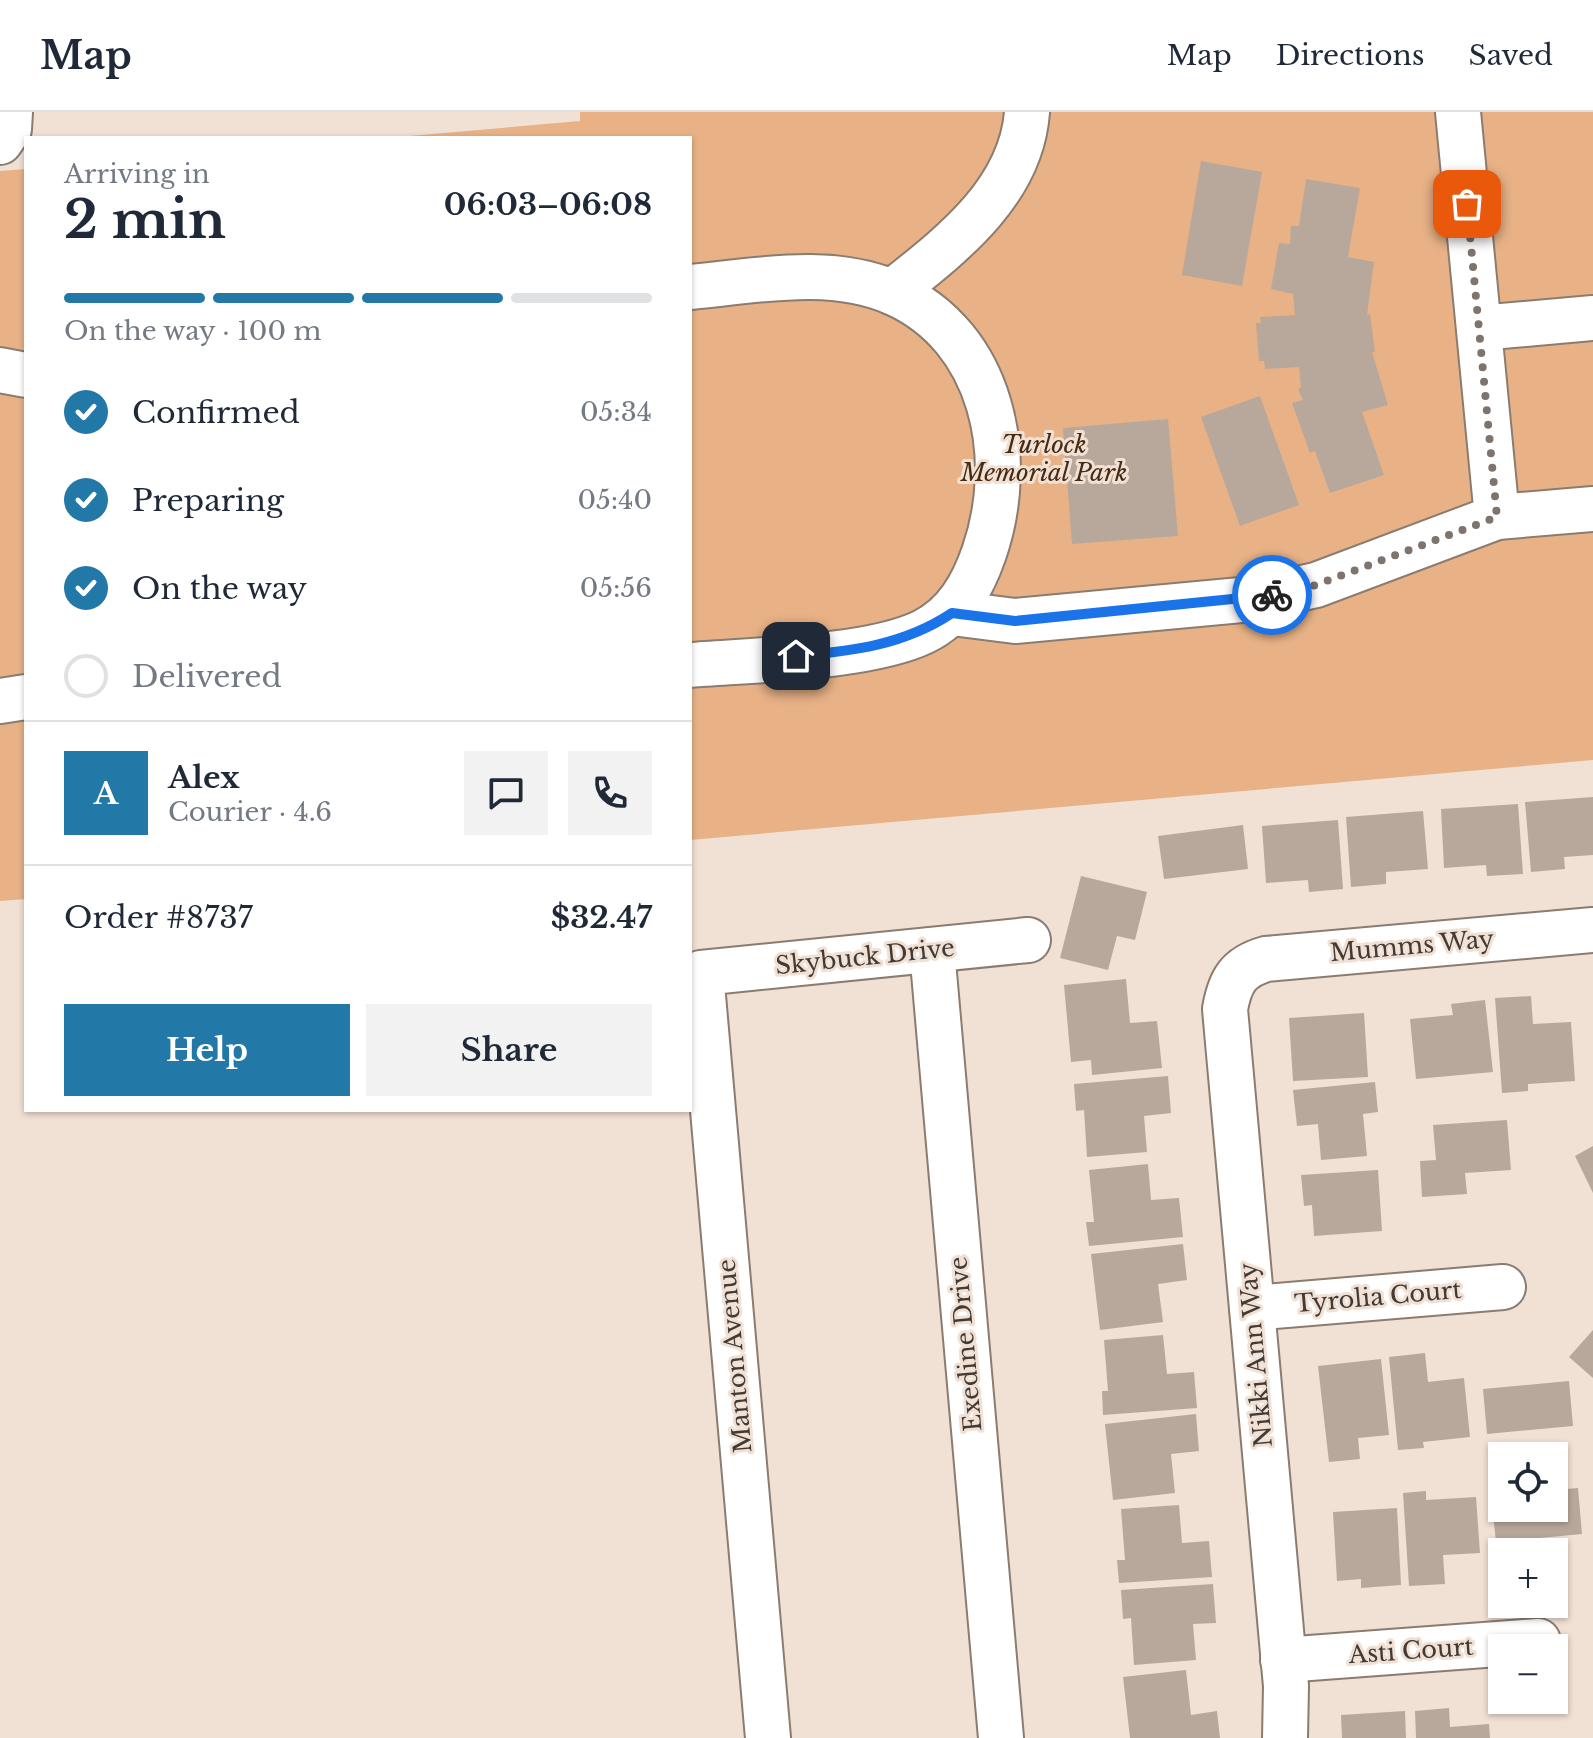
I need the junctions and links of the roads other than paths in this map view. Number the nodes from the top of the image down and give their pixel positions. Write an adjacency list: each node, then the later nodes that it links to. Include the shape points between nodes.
1 (10, 112): 4 (street, via 9,129)
2 (1027, 112): 6 (street, via 1009,173 978,219)
3 (1458, 112): 8 (street)
4 (0, 142)
5 (692, 287): 6 (street, via 844,279)
6 (892, 292): 13 (street, via 923,309 950,333 989,404 1000,448 990,535 976,576)
7 (1593, 318): 8 (street)
8 (1479, 328): 12 (street)
9 (0, 370): 10 (street)
10 (24, 375)
11 (1593, 509): 12 (street)
12 (1497, 517): 13 (street, via 1316,585 1252,599 1015,621)
13 (952, 613): 14 (street, via 923,632 883,644)
14 (692, 665)
15 (24, 697): 16 (street)
16 (0, 701)
17 (1593, 930): 21 (street, Mumms Way, via 1266,959)
18 (1028, 940): 19 (street, Skybuck Drive)
19 (932, 950): 20 (street, Skybuck Drive); 27 (street, Exedine Drive)
20 (701, 973): 26 (street, Manton Avenue)
21 (1235, 974): 23 (street, Nikki Ann Way, via 1225,1009)
22 (1503, 1287): 23 (street, Tyrolia Court)
23 (1252, 1308): 25 (street, Nikki Ann Way)
24 (1488, 1645): 25 (street, Asti Court)
25 (1283, 1660): 28 (street, Nikki Ann Way)
26 (768, 1738)
27 (1001, 1738)
28 (1285, 1738)

